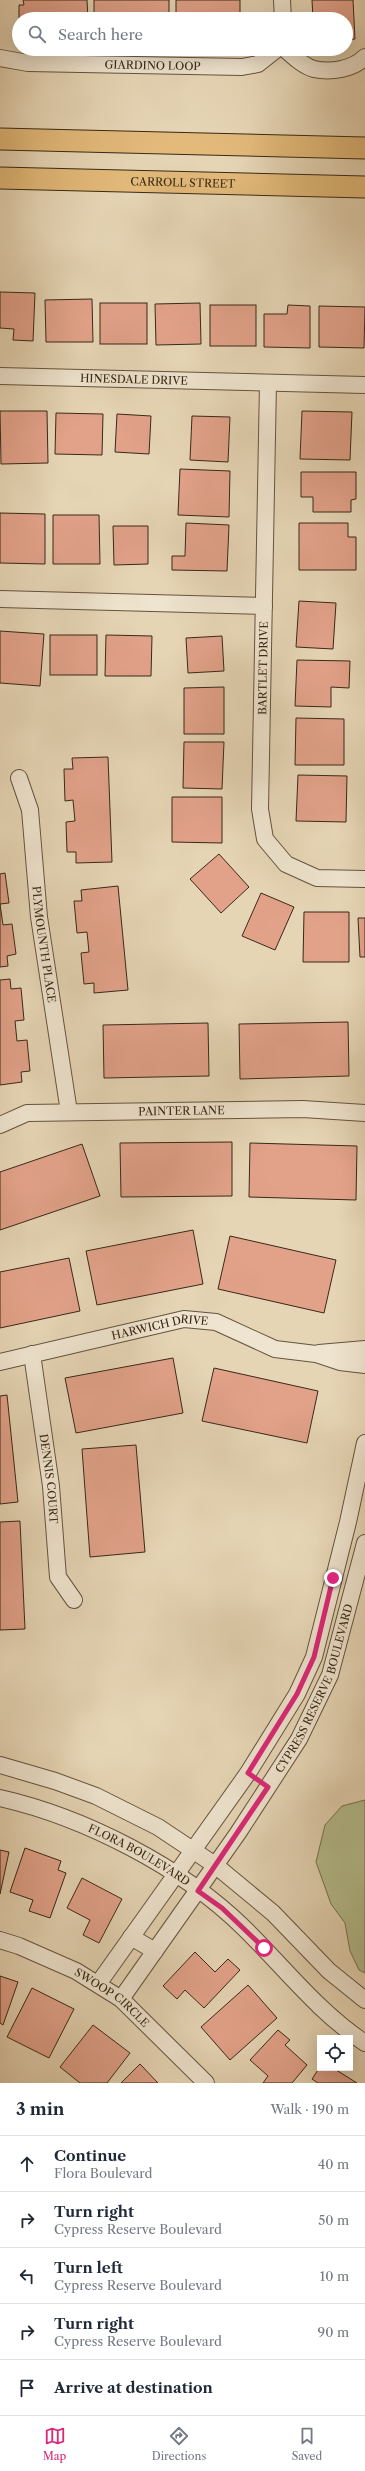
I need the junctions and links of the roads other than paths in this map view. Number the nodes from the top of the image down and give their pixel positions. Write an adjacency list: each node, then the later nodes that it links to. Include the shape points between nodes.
1 (282, 0): 2 (street)
2 (282, 12)
3 (268, 56): 6 (street, GIARDINO LOOP, via 258,64 242,66 28,63)
4 (293, 56): 5 (street, via 314,69 341,69 359,63)
5 (365, 57)
6 (0, 58)
7 (0, 139): 8 (main road)
8 (365, 148)
9 (0, 178): 10 (main road, CARROLL STREET)
10 (365, 187)
11 (0, 376): 12 (street, HINESDALE DRIVE)
12 (268, 383): 13 (street, HINESDALE DRIVE); 15 (street, BARTLET DRIVE)
13 (365, 385)
14 (0, 599): 15 (street)
15 (264, 606): 17 (street, BARTLET DRIVE, via 260,809 265,839 286,864 317,878)
16 (19, 778): 18 (street, PLYMOUNTH PLACE, via 30,810 39,917)
17 (365, 879)
18 (69, 1112): 19 (street, PAINTER LANE, via 303,1109); 20 (street, PAINTER LANE, via 27,1113)
19 (365, 1114)
20 (0, 1125)
21 (365, 1350): 23 (street, HARWICH DRIVE)
22 (32, 1354): 23 (street, HARWICH DRIVE, via 184,1319 216,1322 275,1349); 24 (street, HARWICH DRIVE); 30 (street, DENNIS COURT, via 51,1486 58,1577)
23 (316, 1354): 25 (street, HARWICH DRIVE, via 340,1362)
24 (0, 1362)
25 (365, 1365)
26 (365, 1443): 28 (street, CYPRESS RESERVE BOULEVARD)
27 (365, 1543): 29 (street, CYPRESS RESERVE BOULEVARD)
28 (333, 1578): 29 (street); 32 (street, CYPRESS RESERVE BOULEVARD, via 314,1657 297,1694)
29 (354, 1586): 33 (street, CYPRESS RESERVE BOULEVARD, via 330,1675 299,1739)
30 (74, 1600)
31 (0, 1765): 35 (street, via 96,1796 158,1828)
32 (248, 1773): 33 (street); 35 (street, CYPRESS RESERVE BOULEVARD)
33 (268, 1787): 36 (street, CYPRESS RESERVE BOULEVARD)
34 (0, 1798): 37 (street, FLORA BOULEVARD, via 50,1813 98,1833)
35 (193, 1850): 36 (street); 37 (street, CYPRESS RESERVE BOULEVARD)
36 (215, 1865): 38 (street, CYPRESS RESERVE BOULEVARD); 44 (street, via 273,1914 329,1971)
37 (174, 1874): 38 (street, FLORA BOULEVARD); 39 (street, CYPRESS RESERVE BOULEVARD)
38 (198, 1891): 41 (street, CYPRESS RESERVE BOULEVARD); 45 (street, FLORA BOULEVARD, via 243,1927 296,1983 334,2019)
39 (131, 1937): 41 (street); 42 (street, CYPRESS RESERVE BOULEVARD)
40 (0, 1940): 42 (street, SWOOP CIRCLE, via 76,1971)
41 (155, 1951): 43 (street, CYPRESS RESERVE BOULEVARD)
42 (98, 1984): 43 (street, SWOOP CIRCLE)
43 (121, 1999): 46 (street, SWOOP CIRCLE)
44 (365, 2000)
45 (365, 2043)
46 (206, 2083)

